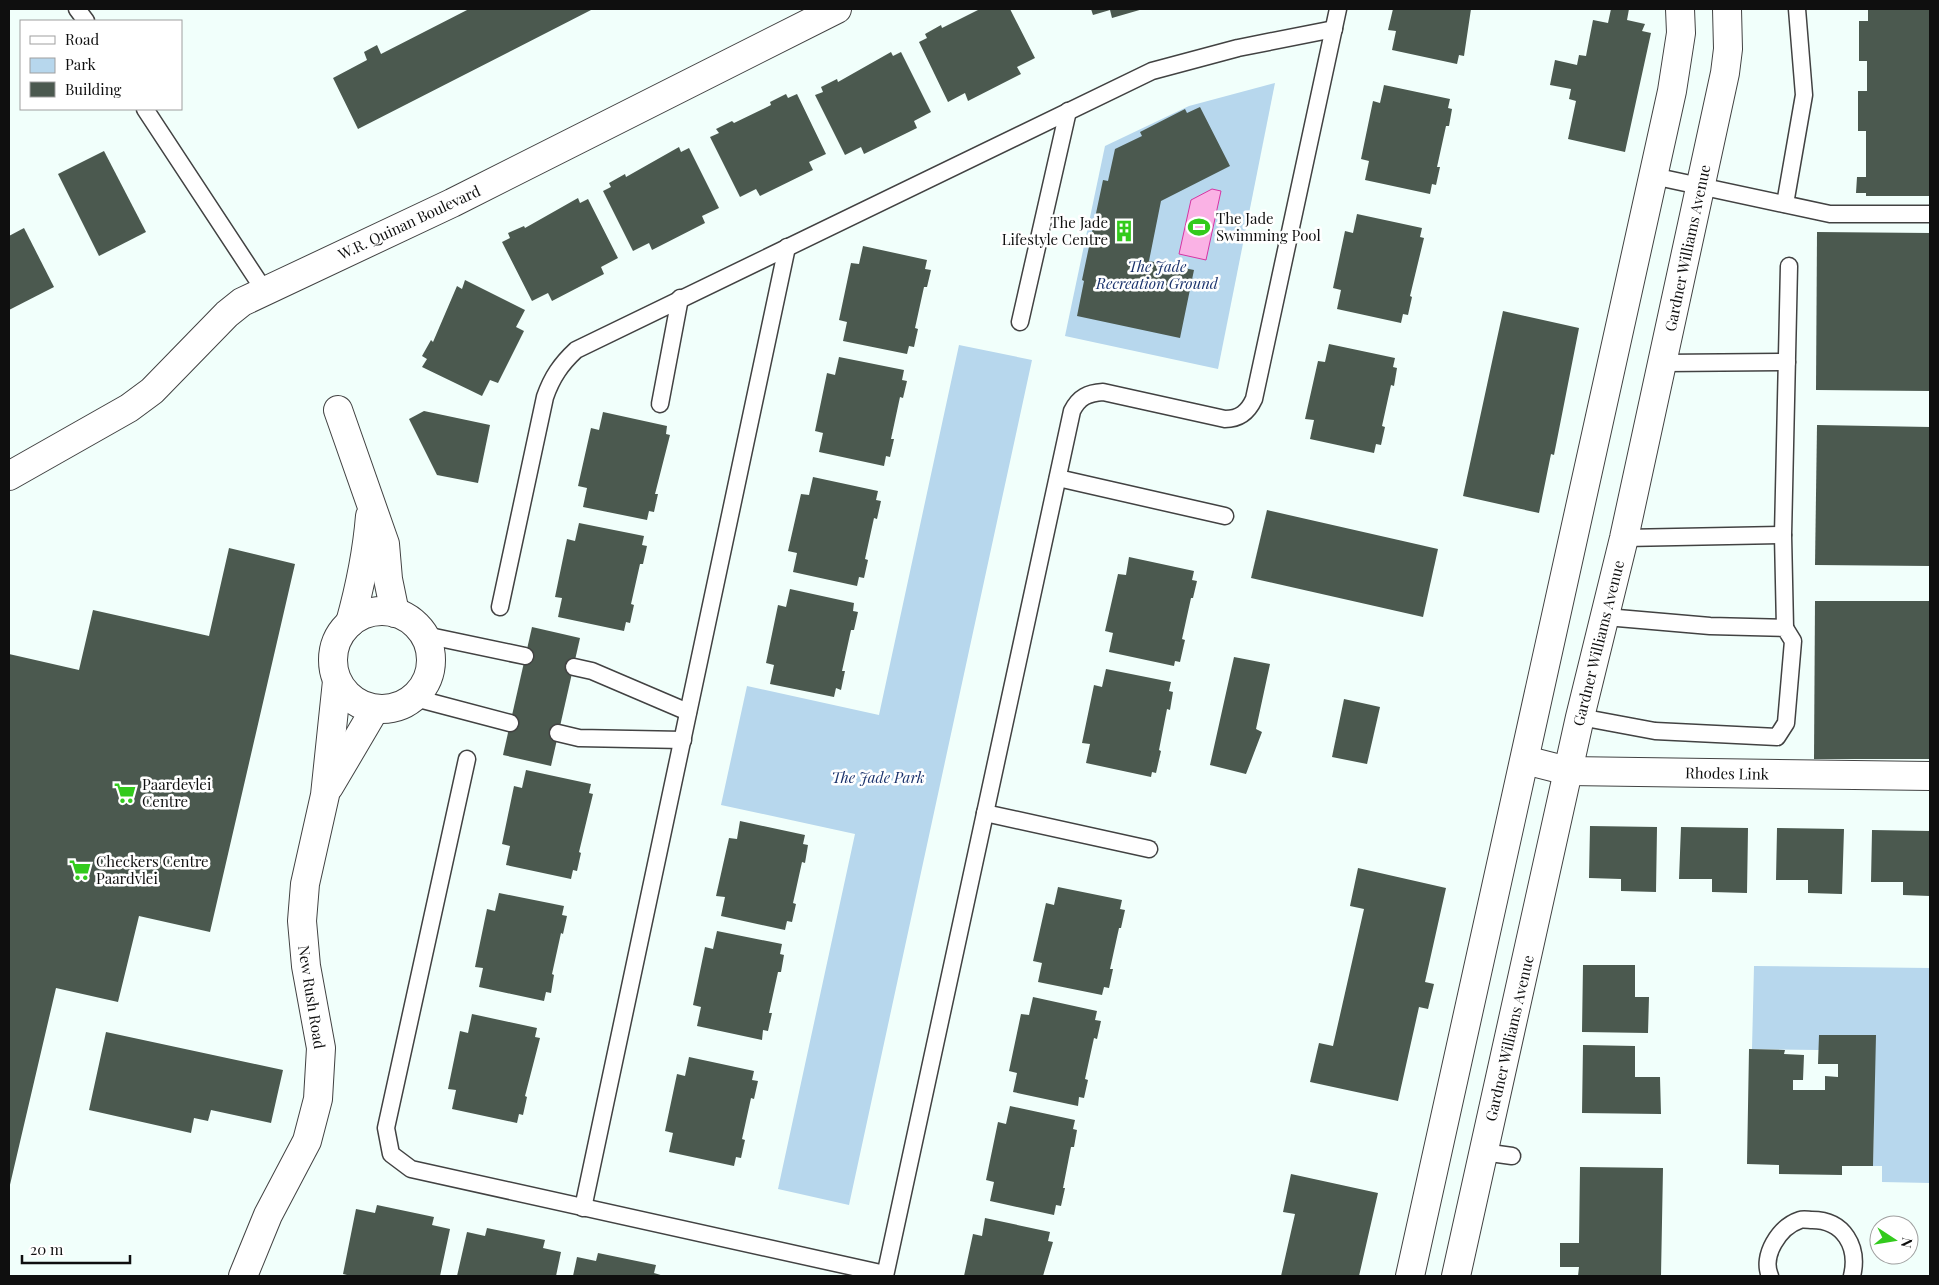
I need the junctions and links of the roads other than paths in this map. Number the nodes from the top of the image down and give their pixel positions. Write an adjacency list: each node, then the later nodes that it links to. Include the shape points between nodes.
1 (76, 9): 7 (lane)
2 (837, 9): 17 (street, W.R. Quinan Boulevard, via 452,203)
3 (1338, 9): 8 (lane)
4 (1680, 9): 11 (street, via 1681,33 1672,91)
5 (1727, 9): 12 (street, Gardner Williams Avenue, via 1725,73)
6 (1797, 9): 13 (lane, via 1804,95)
7 (85, 20)
8 (1334, 29): 10 (lane, via 1238,48 1152,71); 25 (lane, via 1250,408 1242,415 1226,419 1091,392 1081,397 1072,411)
9 (146, 110): 17 (lane)
10 (1068, 111): 15 (lane); 19 (lane)
11 (1653, 176): 12 (lane); 47 (street)
12 (1700, 186): 13 (lane); 21 (street, Gardner Williams Avenue)
13 (1785, 204): 14 (lane, via 1830,214)
14 (1930, 214)
15 (787, 246): 18 (lane); 41 (lane)
16 (1789, 266): 20 (lane)
17 (264, 290): 24 (street, W.R. Quinan Boulevard, via 227,314 152,391 129,408)
18 (680, 298): 22 (lane); 30 (lane, via 576,350 552,379)
19 (1020, 322)
20 (1787, 362): 21 (lane); 28 (lane)
21 (1663, 363): 29 (street, Gardner Williams Avenue)
22 (660, 404)
23 (338, 410): 26 (street, New Rush Road)
24 (9, 476)
25 (1058, 478): 27 (lane); 51 (lane)
26 (371, 504): 31 (street, New Rush Road, via 385,544); 33 (street, New Rush Road, via 366,554)
27 (1225, 516)
28 (1784, 536): 29 (lane); 34 (lane)
29 (1624, 538): 32 (street, Gardner Williams Avenue)
30 (500, 607)
31 (395, 613): 33 (street, via 379,611); 35 (street, via 410,620)
32 (1606, 618): 34 (lane); 42 (street, Gardner Williams Avenue)
33 (350, 623): 38 (street, New Rush Road, via 334,650 333,666)
34 (1785, 628): 42 (lane, via 1793,642 1786,723 1777,737 1654,732)
35 (425, 635): 36 (lane); 39 (street, via 431,662 428,678)
36 (525, 656)
37 (574, 667): 41 (lane, via 592,671)
38 (337, 681): 40 (street, via 359,704); 50 (street, New Rush Road)
39 (415, 698): 40 (street, via 391,709); 43 (lane)
40 (375, 709): 50 (street, New Rush Road)
41 (688, 712): 45 (lane)
42 (1580, 717): 48 (street, Gardner Williams Avenue)
43 (510, 723)
44 (558, 734): 45 (lane, via 578,738)
45 (682, 740): 55 (lane)
46 (467, 759): 55 (lane, via 386,1128 390,1154 411,1169)
47 (1524, 760): 48 (street, Rhodes Link); 58 (street)
48 (1568, 771): 49 (street, Rhodes Link); 53 (street, Gardner Williams Avenue)
49 (1930, 776)
50 (325, 794): 57 (street, New Rush Road, via 305,884 302,921 306,966 321,1048 318,1099 307,1142 268,1215)
51 (985, 813): 52 (lane); 56 (lane)
52 (1149, 849)
53 (1483, 1152): 54 (lane); 59 (street, Gardner Williams Avenue)
54 (1512, 1156)
55 (583, 1208): 56 (lane)
56 (885, 1275)
57 (243, 1276)
58 (1410, 1276)
59 (1456, 1276)
60 (1770, 1276): 61 (lane, via 1768,1252 1782,1233 1800,1220 1819,1220 1837,1225 1851,1242)
61 (1852, 1276)

